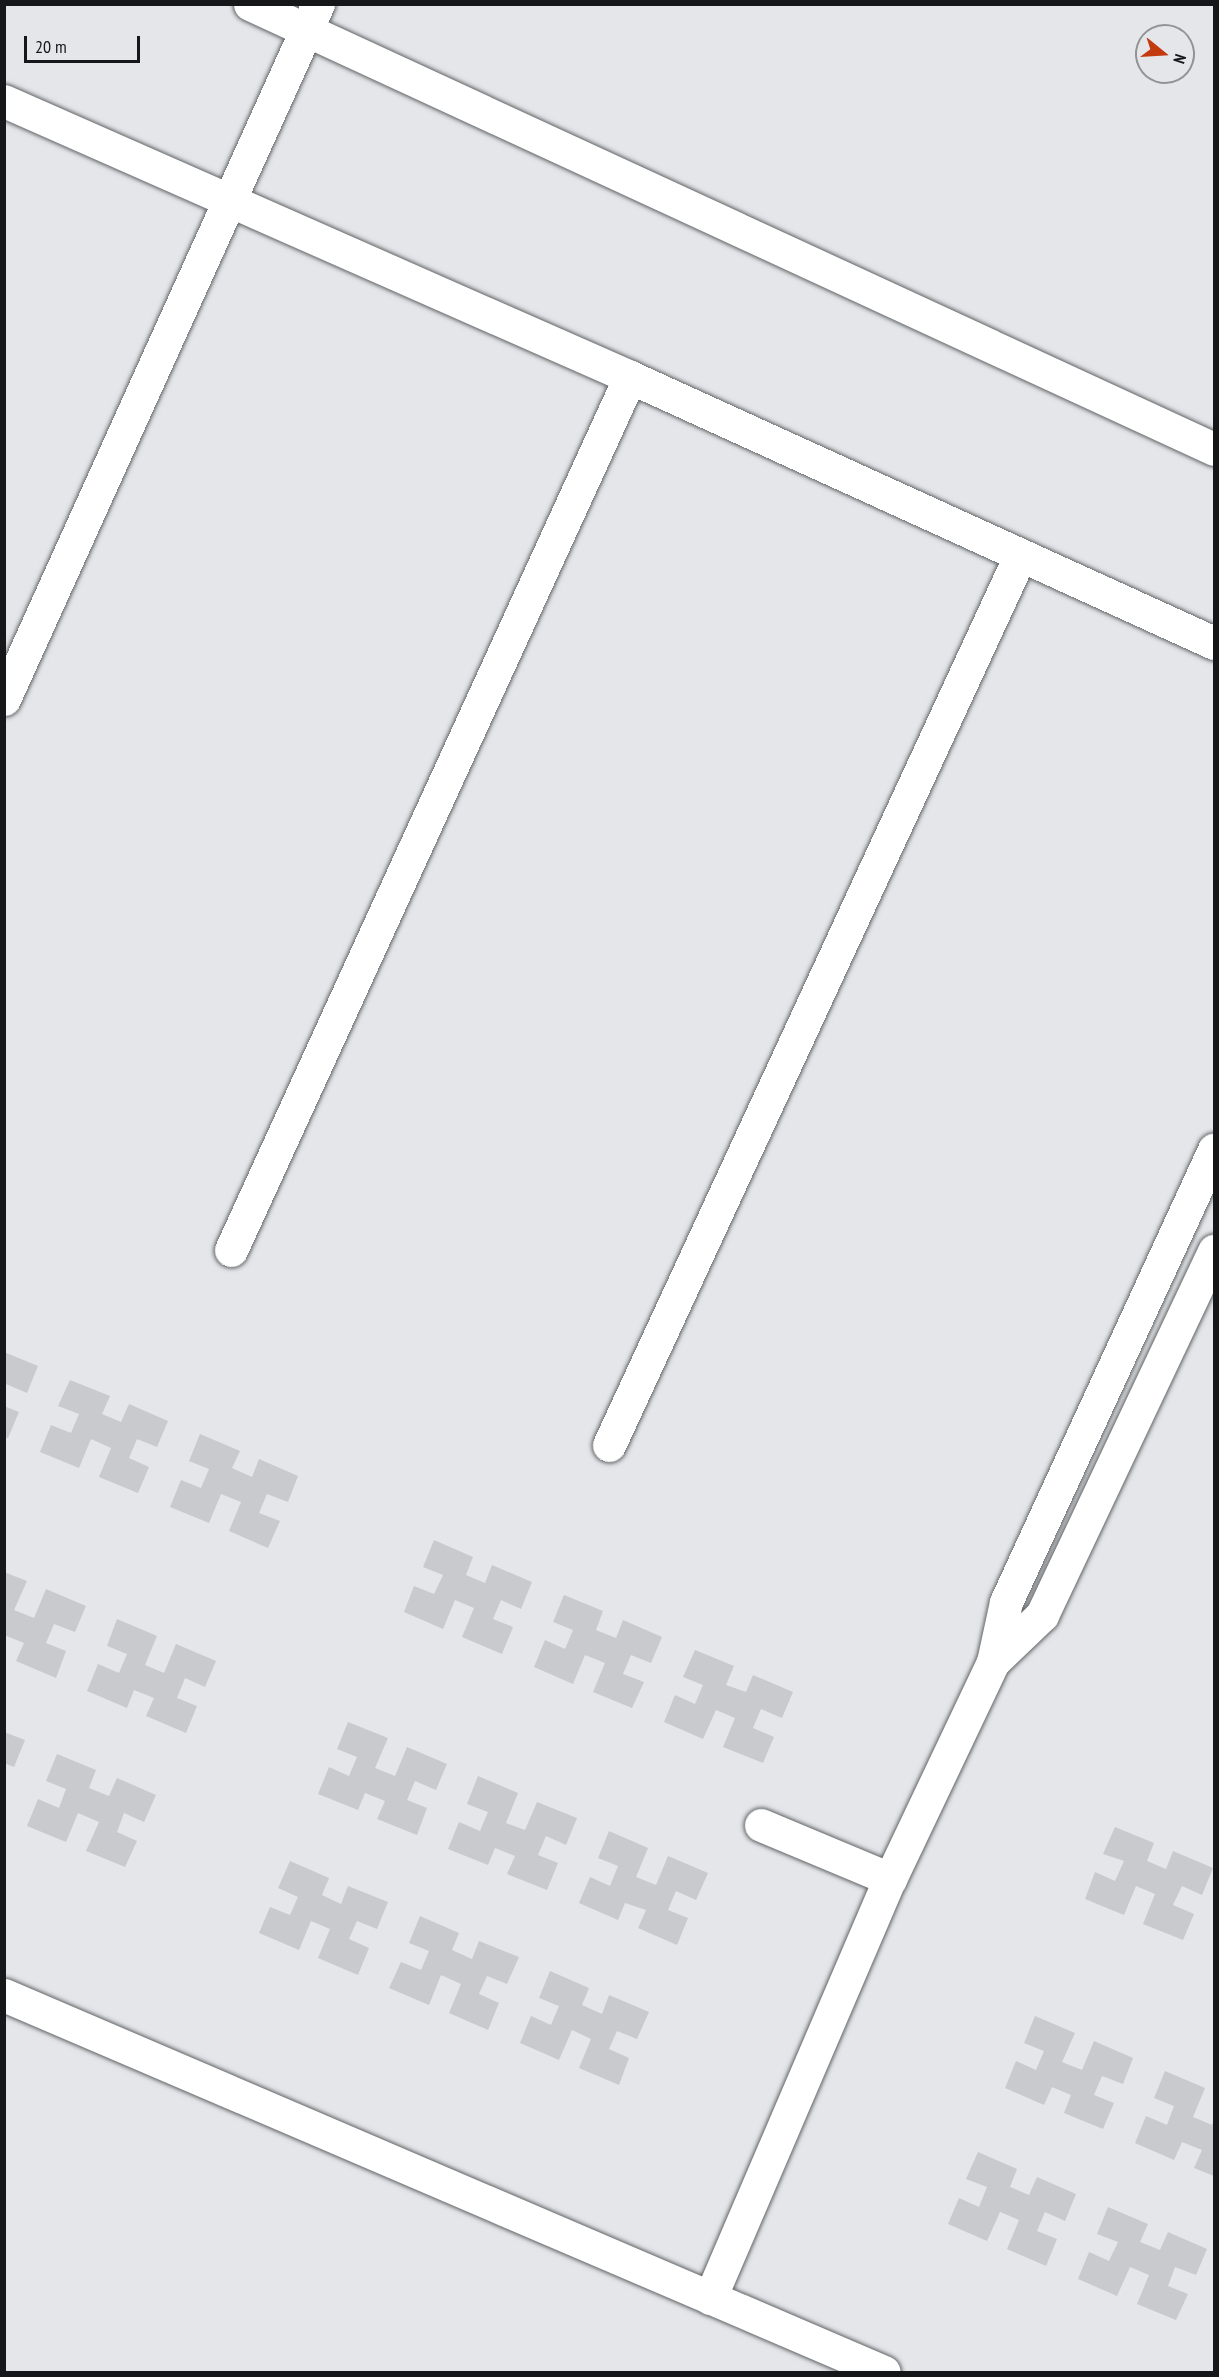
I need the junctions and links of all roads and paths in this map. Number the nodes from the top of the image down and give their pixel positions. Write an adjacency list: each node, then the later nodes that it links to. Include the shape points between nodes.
1 (250, 4): 2 (street)
2 (312, 17): 4 (street); 6 (street)
3 (4, 101): 4 (street)
4 (231, 201): 5 (street); 9 (street)
5 (630, 377): 7 (street); 11 (street)
6 (1215, 449)
7 (1020, 556): 8 (street); 13 (street)
8 (1215, 643)
9 (4, 699)
10 (1215, 1149): 14 (street, via 1006,1602)
11 (231, 1250)
12 (1215, 1251): 14 (street, via 1042,1615)
13 (609, 1445)
14 (993, 1662): 16 (street)
15 (761, 1825): 16 (street)
16 (890, 1879): 18 (street)
17 (4, 1995): 18 (street)
18 (710, 2298): 19 (street)
19 (884, 2373)

